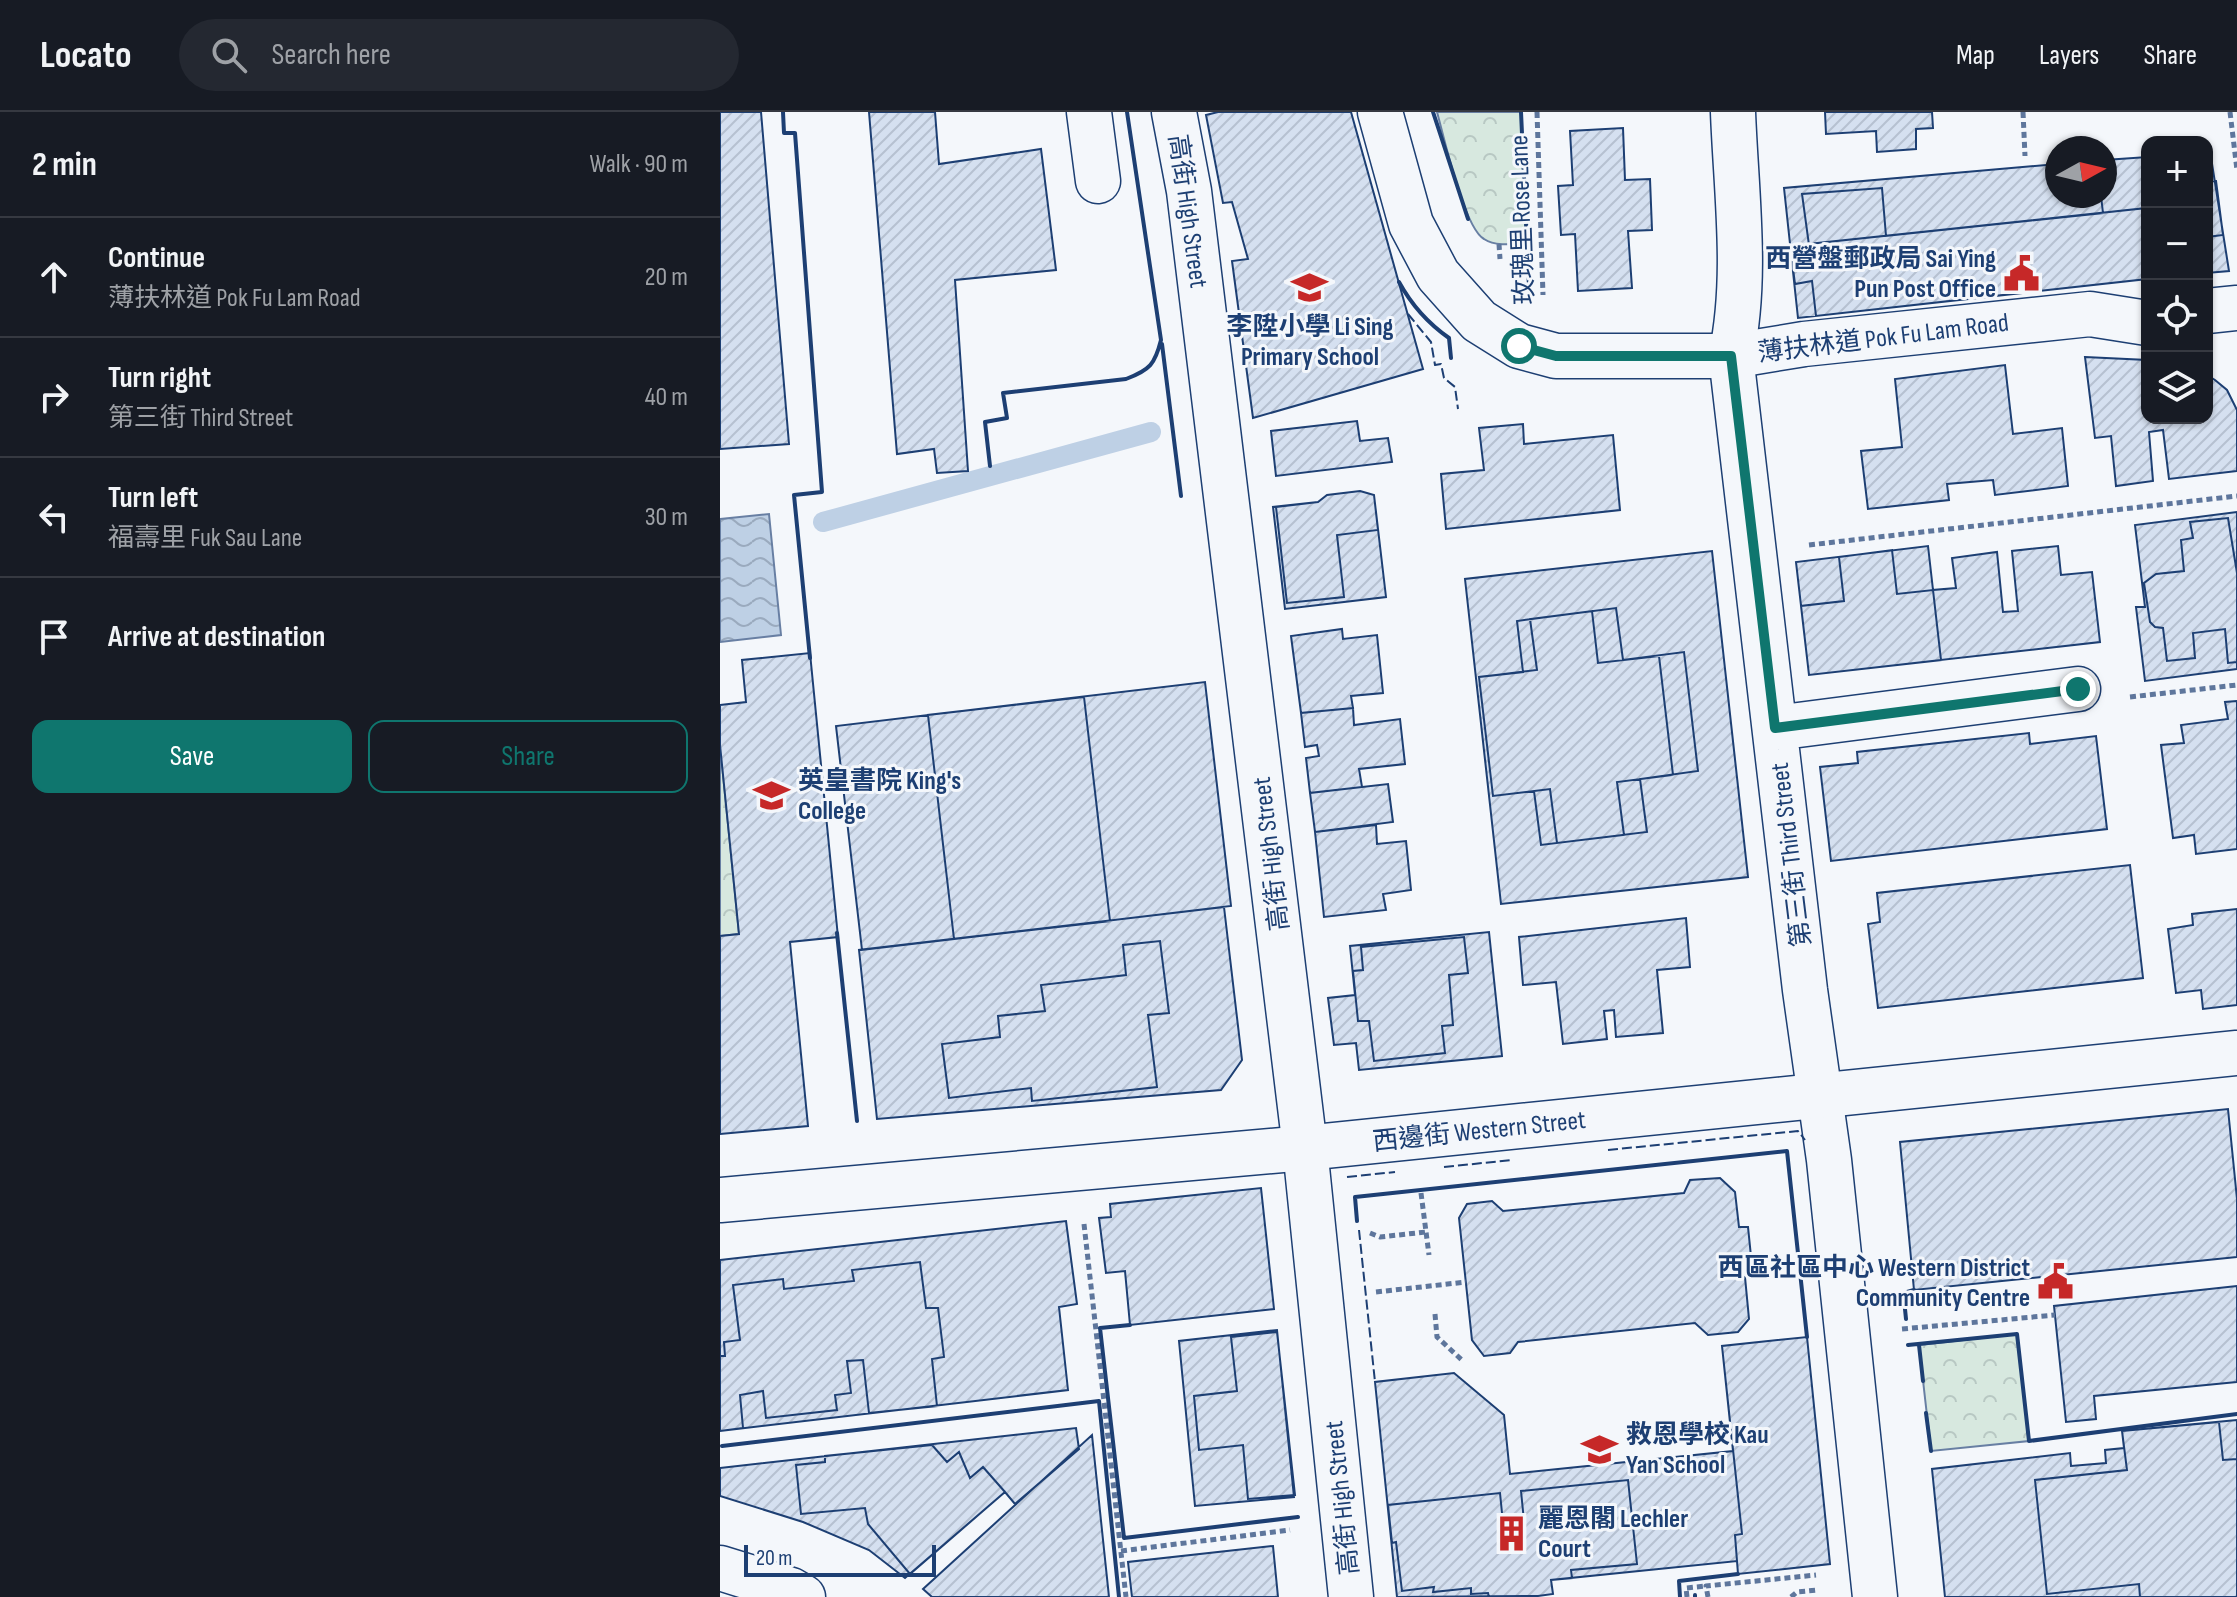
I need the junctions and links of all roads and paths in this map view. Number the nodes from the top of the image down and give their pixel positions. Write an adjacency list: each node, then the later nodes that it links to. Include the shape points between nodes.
1 (1089, 112): 10 (street)
2 (1174, 112): 27 (street, 高街 High Street, via 1191,206)
3 (1380, 112): 19 (street, 薄扶林道 Pok Fu Lam Road, via 1411,224 1438,275 1479,321 1519,346 1556,356)
4 (1537, 112): 13 (path, 玫瑰里 Rose Lane)
5 (1733, 112): 19 (street, 第三街 Third Street, via 1739,318)
6 (2023, 112): 8 (path)
7 (2230, 112): 9 (path)
8 (2025, 156)
9 (2237, 170)
10 (1098, 181)
11 (2237, 308): 12 (street)
12 (2213, 310)
13 (1544, 311)
14 (2141, 313): 15 (street)
15 (2090, 314): 16 (street, 薄扶林道 Pok Fu Lam Road); 19 (street, 薄扶林道 Pok Fu Lam Road)
16 (2141, 322)
17 (2213, 334): 18 (street)
18 (2237, 338)
19 (1731, 356): 24 (street, 第三街 Third Street)
20 (2237, 496): 21 (path)
21 (1801, 546)
22 (2237, 685): 23 (path, via 2123,698)
23 (2078, 689): 24 (street)
24 (1775, 728): 26 (street, 第三街 Third Street)
25 (2237, 1053): 26 (street, 西邊街 Western Street)
26 (1820, 1096): 27 (street, 西邊街 Western Street); 50 (street, 第三街 Third Street)
27 (1305, 1148): 29 (street, 西邊街 Western Street); 47 (street, 高街 High Street)
28 (1421, 1190): 32 (path)
29 (720, 1200)
30 (1083, 1215): 41 (path)
31 (1365, 1229): 32 (path, via 1380,1237)
32 (1426, 1232): 33 (path)
33 (1429, 1255)
34 (1466, 1282): 35 (path)
35 (1365, 1294)
36 (1435, 1314): 39 (path, via 1437,1337)
37 (2055, 1315): 38 (path)
38 (1893, 1331)
39 (1464, 1362)
40 (1299, 1529): 41 (path)
41 (1121, 1551): 46 (path)
42 (720, 1568): 45 (street)
43 (1826, 1574): 44 (path)
44 (1706, 1586): 48 (path, via 1686,1588); 49 (path)
45 (803, 1597)
46 (1126, 1597)
47 (1351, 1597)
48 (1687, 1597)
49 (1708, 1597)
50 (1875, 1597)

